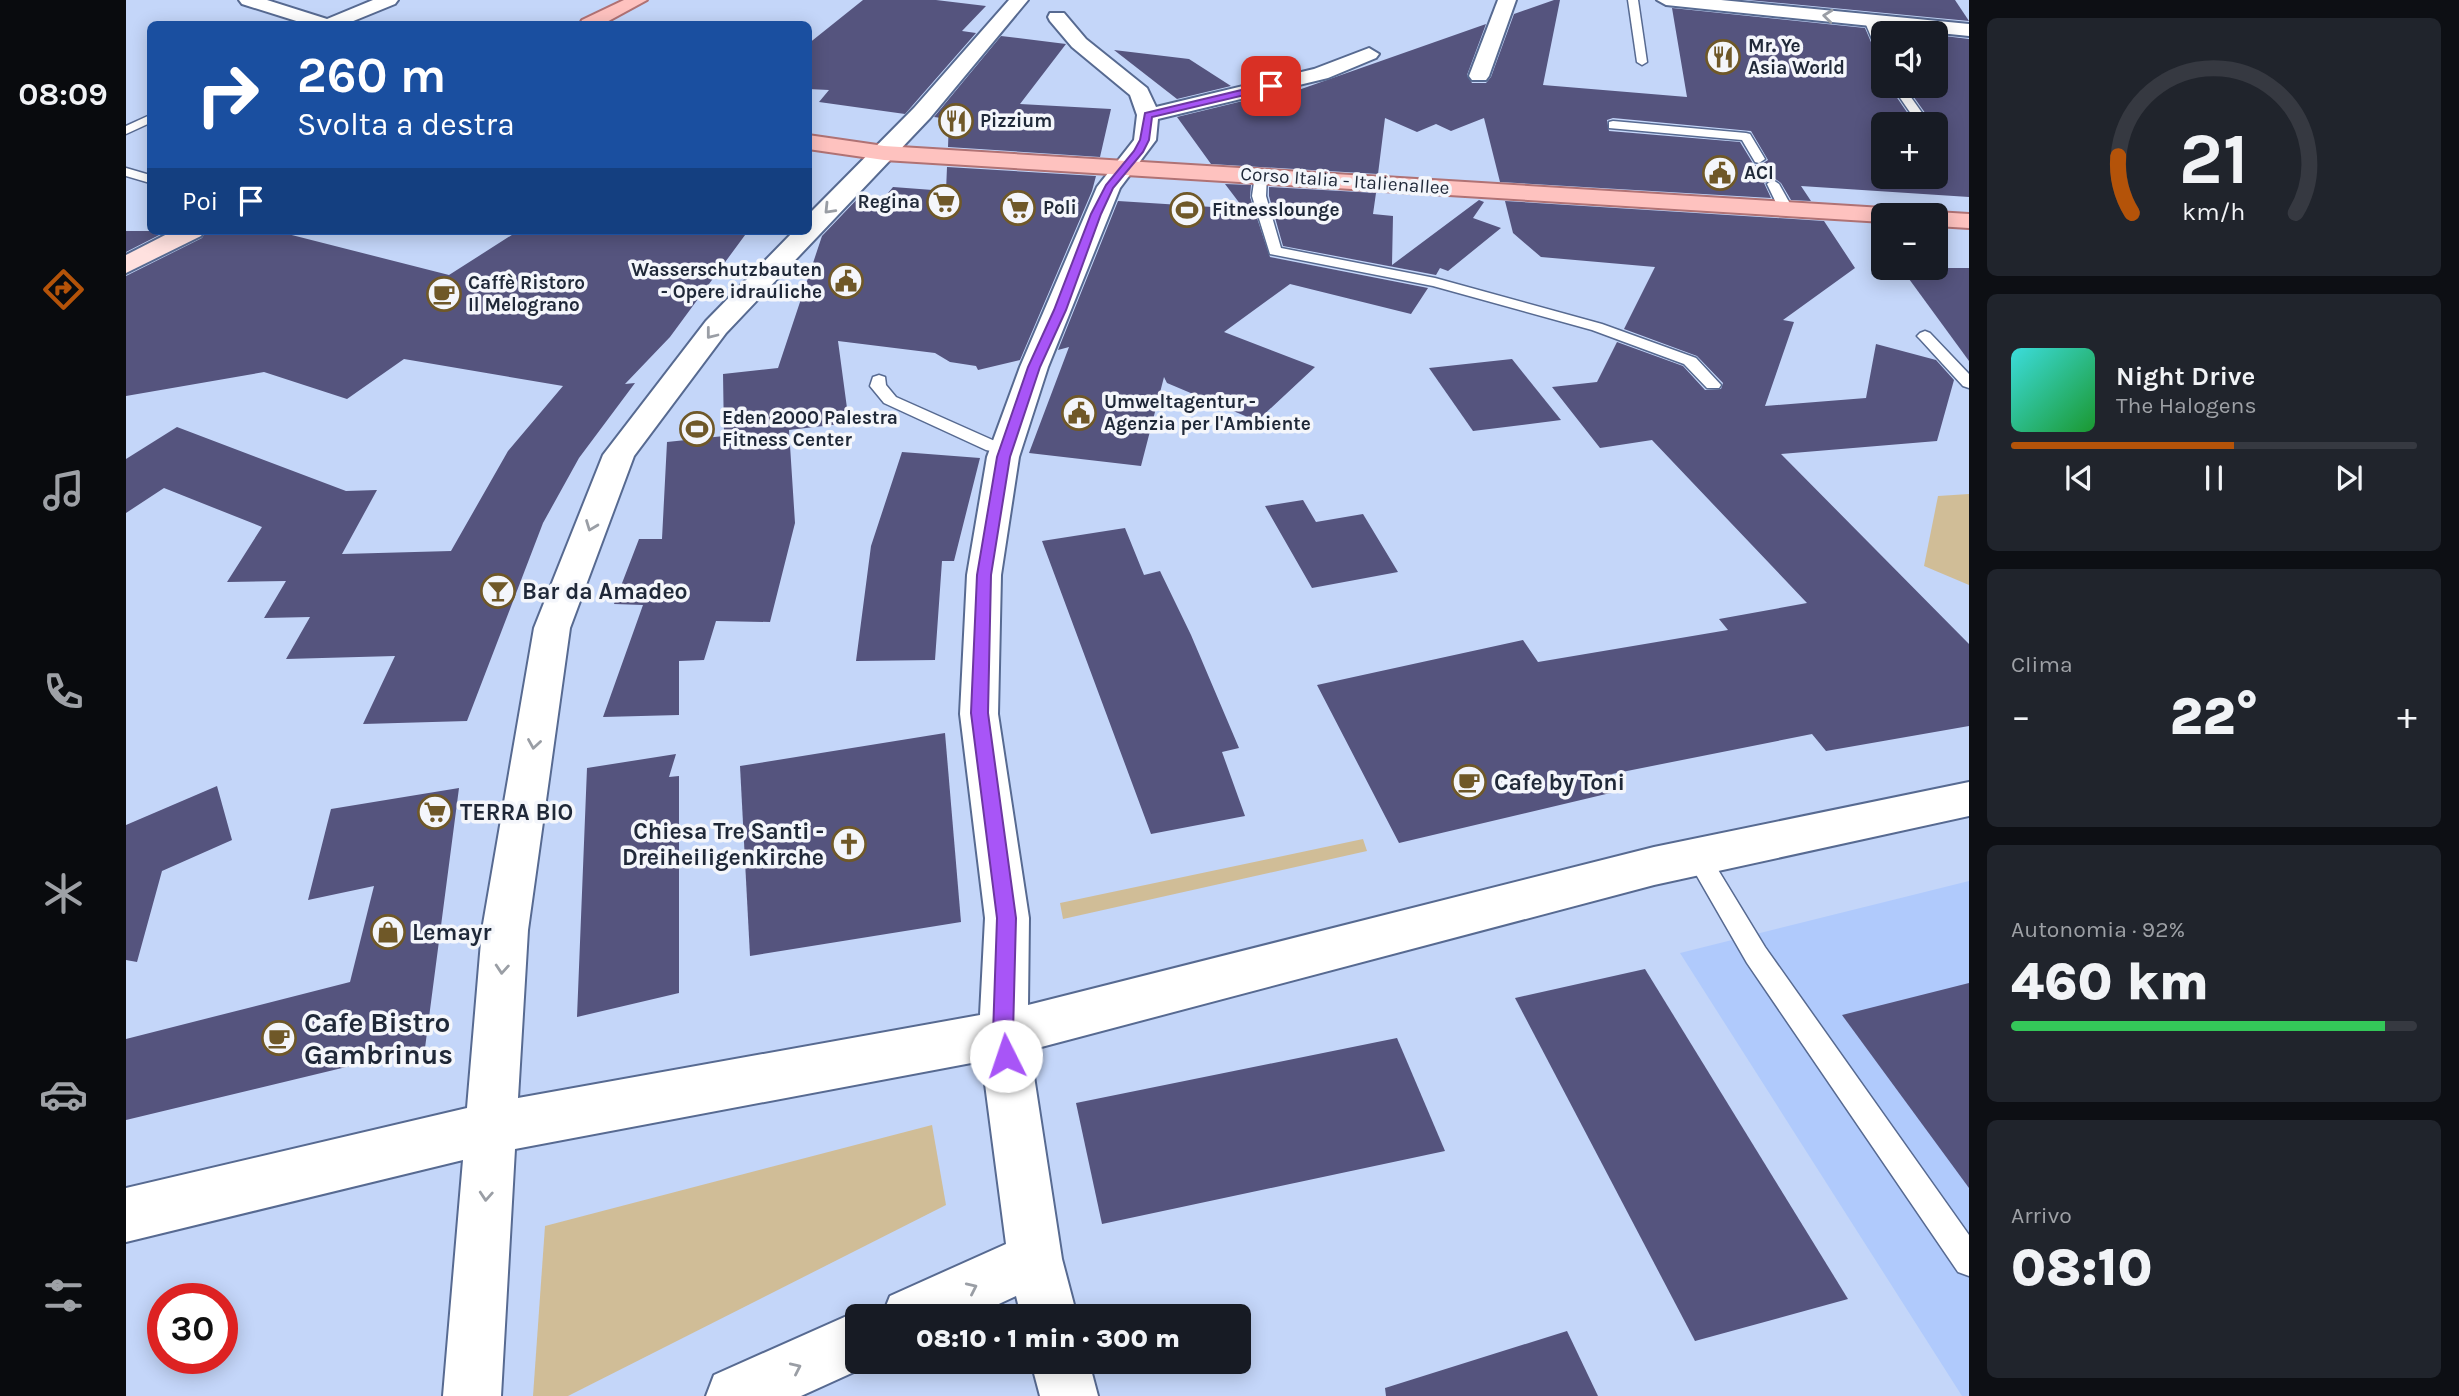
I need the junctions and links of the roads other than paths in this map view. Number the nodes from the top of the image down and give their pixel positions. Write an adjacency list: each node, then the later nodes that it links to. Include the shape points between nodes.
1 (248, 0): 10 (street)
2 (389, 0): 11 (street)
3 (638, 0): 12 (main road)
4 (1019, 0): 23 (street)
5 (1507, 0): 17 (street)
6 (1633, 0): 16 (lane)
7 (1667, 0): 9 (street, one-way to 7)
8 (1057, 17): 18 (street, via 1079,43 1140,92)
9 (1869, 20): 13 (lane); 14 (street)
10 (314, 21)
11 (338, 21)
12 (595, 21)
13 (1871, 25)
14 (1969, 30)
15 (1369, 54): 18 (street, via 1321,74)
16 (1642, 62)
17 (1479, 76)
18 (1148, 115): 25 (street, via 1144,140)
19 (147, 120): 21 (lane)
20 (1613, 125): 24 (lane, via 1746,138)
21 (126, 130)
22 (812, 143): 23 (main road, Corso Italia - Italienallee)
23 (884, 153): 25 (main road, Corso Italia - Italienallee); 34 (street, one-way to 34)
24 (1759, 159)
25 (1126, 167): 27 (main road, Corso Italia - Italienallee); 42 (street, via 1109,187 1096,214)
26 (126, 172): 28 (lane)
27 (1261, 175): 30 (main road, Corso Italia - Italienallee); 41 (lane, via 1259,196 1275,251 1435,282 1597,327 1690,361)
28 (147, 178)
29 (1773, 184): 30 (lane)
30 (1786, 209): 31 (main road, Corso Italia - Italienallee)
31 (1871, 214)
32 (1948, 219): 33 (main road)
33 (1969, 220)
34 (812, 227)
35 (184, 235): 37 (main road)
36 (804, 235): 46 (street, one-way to 46, via 716,327 619,455 552,628 505,930)
37 (126, 265)
38 (1925, 335): 40 (lane)
39 (879, 380): 42 (lane, via 878,386 890,400)
40 (1969, 383)
41 (1713, 385)
42 (1006, 449): 45 (street, via 984,575 979,713 1007,918)
43 (1969, 799): 44 (street)
44 (1698, 857): 45 (street); 49 (lane, via 1756,955)
45 (1003, 1034): 46 (street); 48 (street)
46 (491, 1128): 47 (street); 54 (street, one-way to 54)
47 (126, 1215)
48 (1035, 1259): 50 (street, one-way to 48); 51 (street)
49 (1969, 1261)
50 (936, 1304)
51 (1046, 1304)
52 (845, 1346): 55 (street, one-way to 52)
53 (1063, 1374): 56 (street)
54 (471, 1396)
55 (735, 1396)
56 (1069, 1396)

